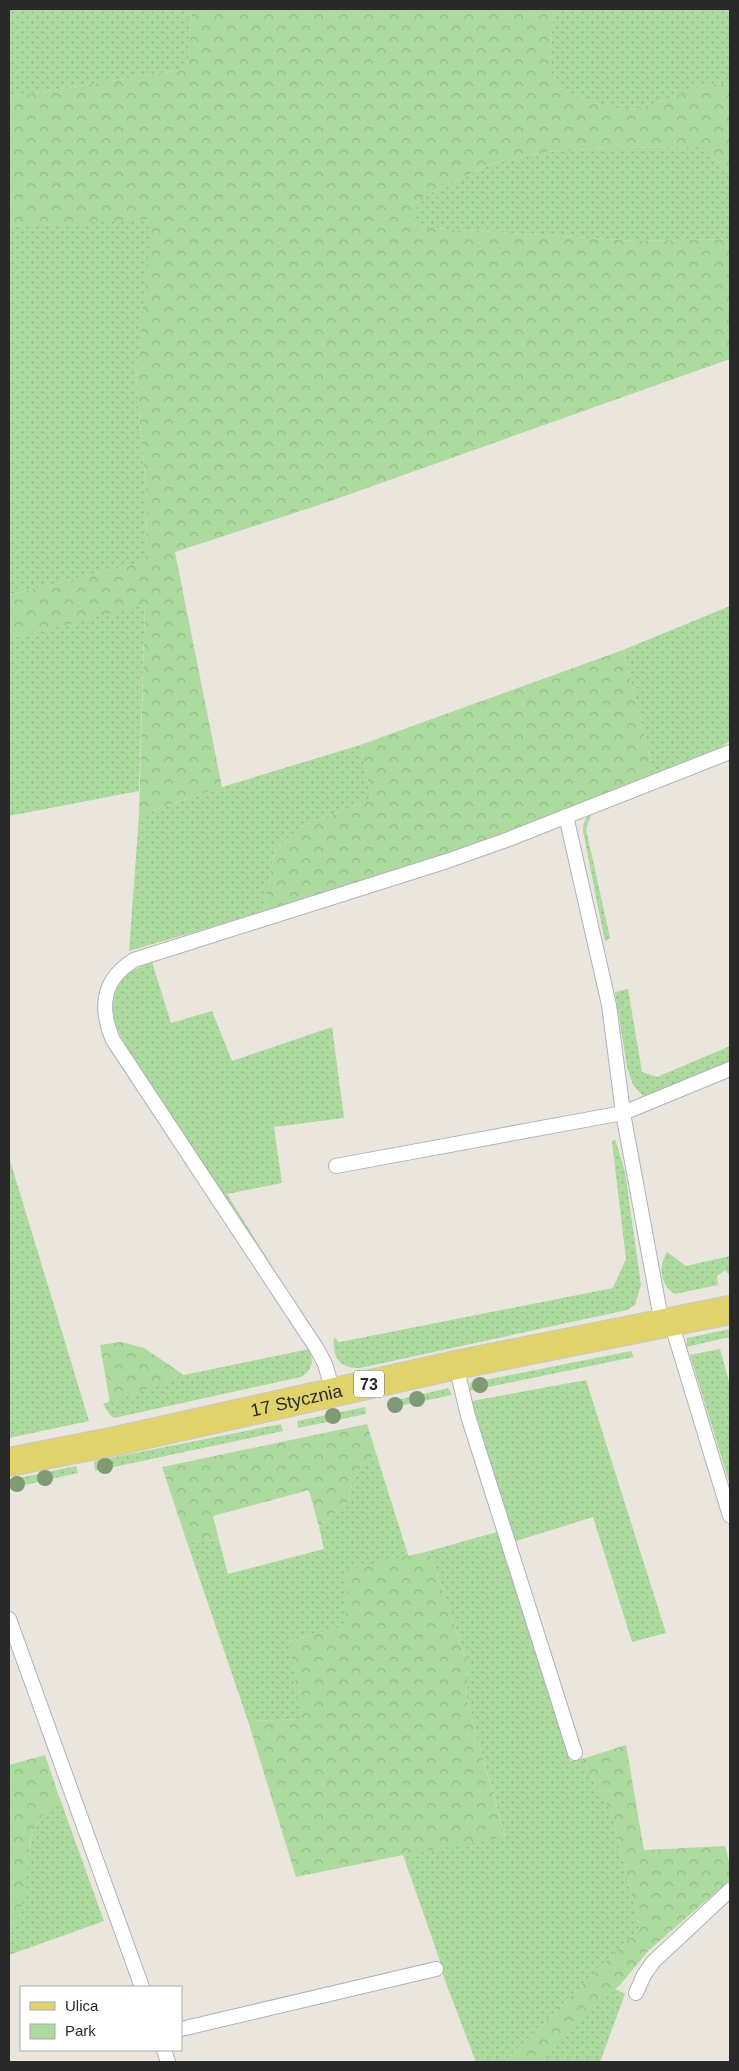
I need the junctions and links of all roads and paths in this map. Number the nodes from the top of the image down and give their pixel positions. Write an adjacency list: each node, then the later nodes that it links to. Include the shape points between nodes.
1 (730, 752): 2 (lane)
2 (566, 816): 4 (lane, via 610,1005); 9 (lane, via 447,861 134,960 118,972 109,985 105,1015 113,1040 317,1349)
3 (730, 1069): 4 (lane)
4 (623, 1113): 5 (lane); 7 (lane)
5 (336, 1166)
6 (730, 1310): 7 (main road, 17 Stycznia / 73)
7 (666, 1323): 8 (main road, 17 Stycznia / 73); 11 (lane)
8 (456, 1365): 9 (main road, 17 Stycznia / 73); 13 (lane, via 468,1416)
9 (333, 1391): 10 (main road, 17 Stycznia / 73)
10 (9, 1462)
11 (730, 1516)
12 (9, 1619): 16 (lane)
13 (575, 1753)
14 (730, 1890): 17 (lane, via 653,1962)
15 (436, 1969): 18 (lane)
16 (142, 1986)
17 (636, 1993)
18 (182, 2029)

